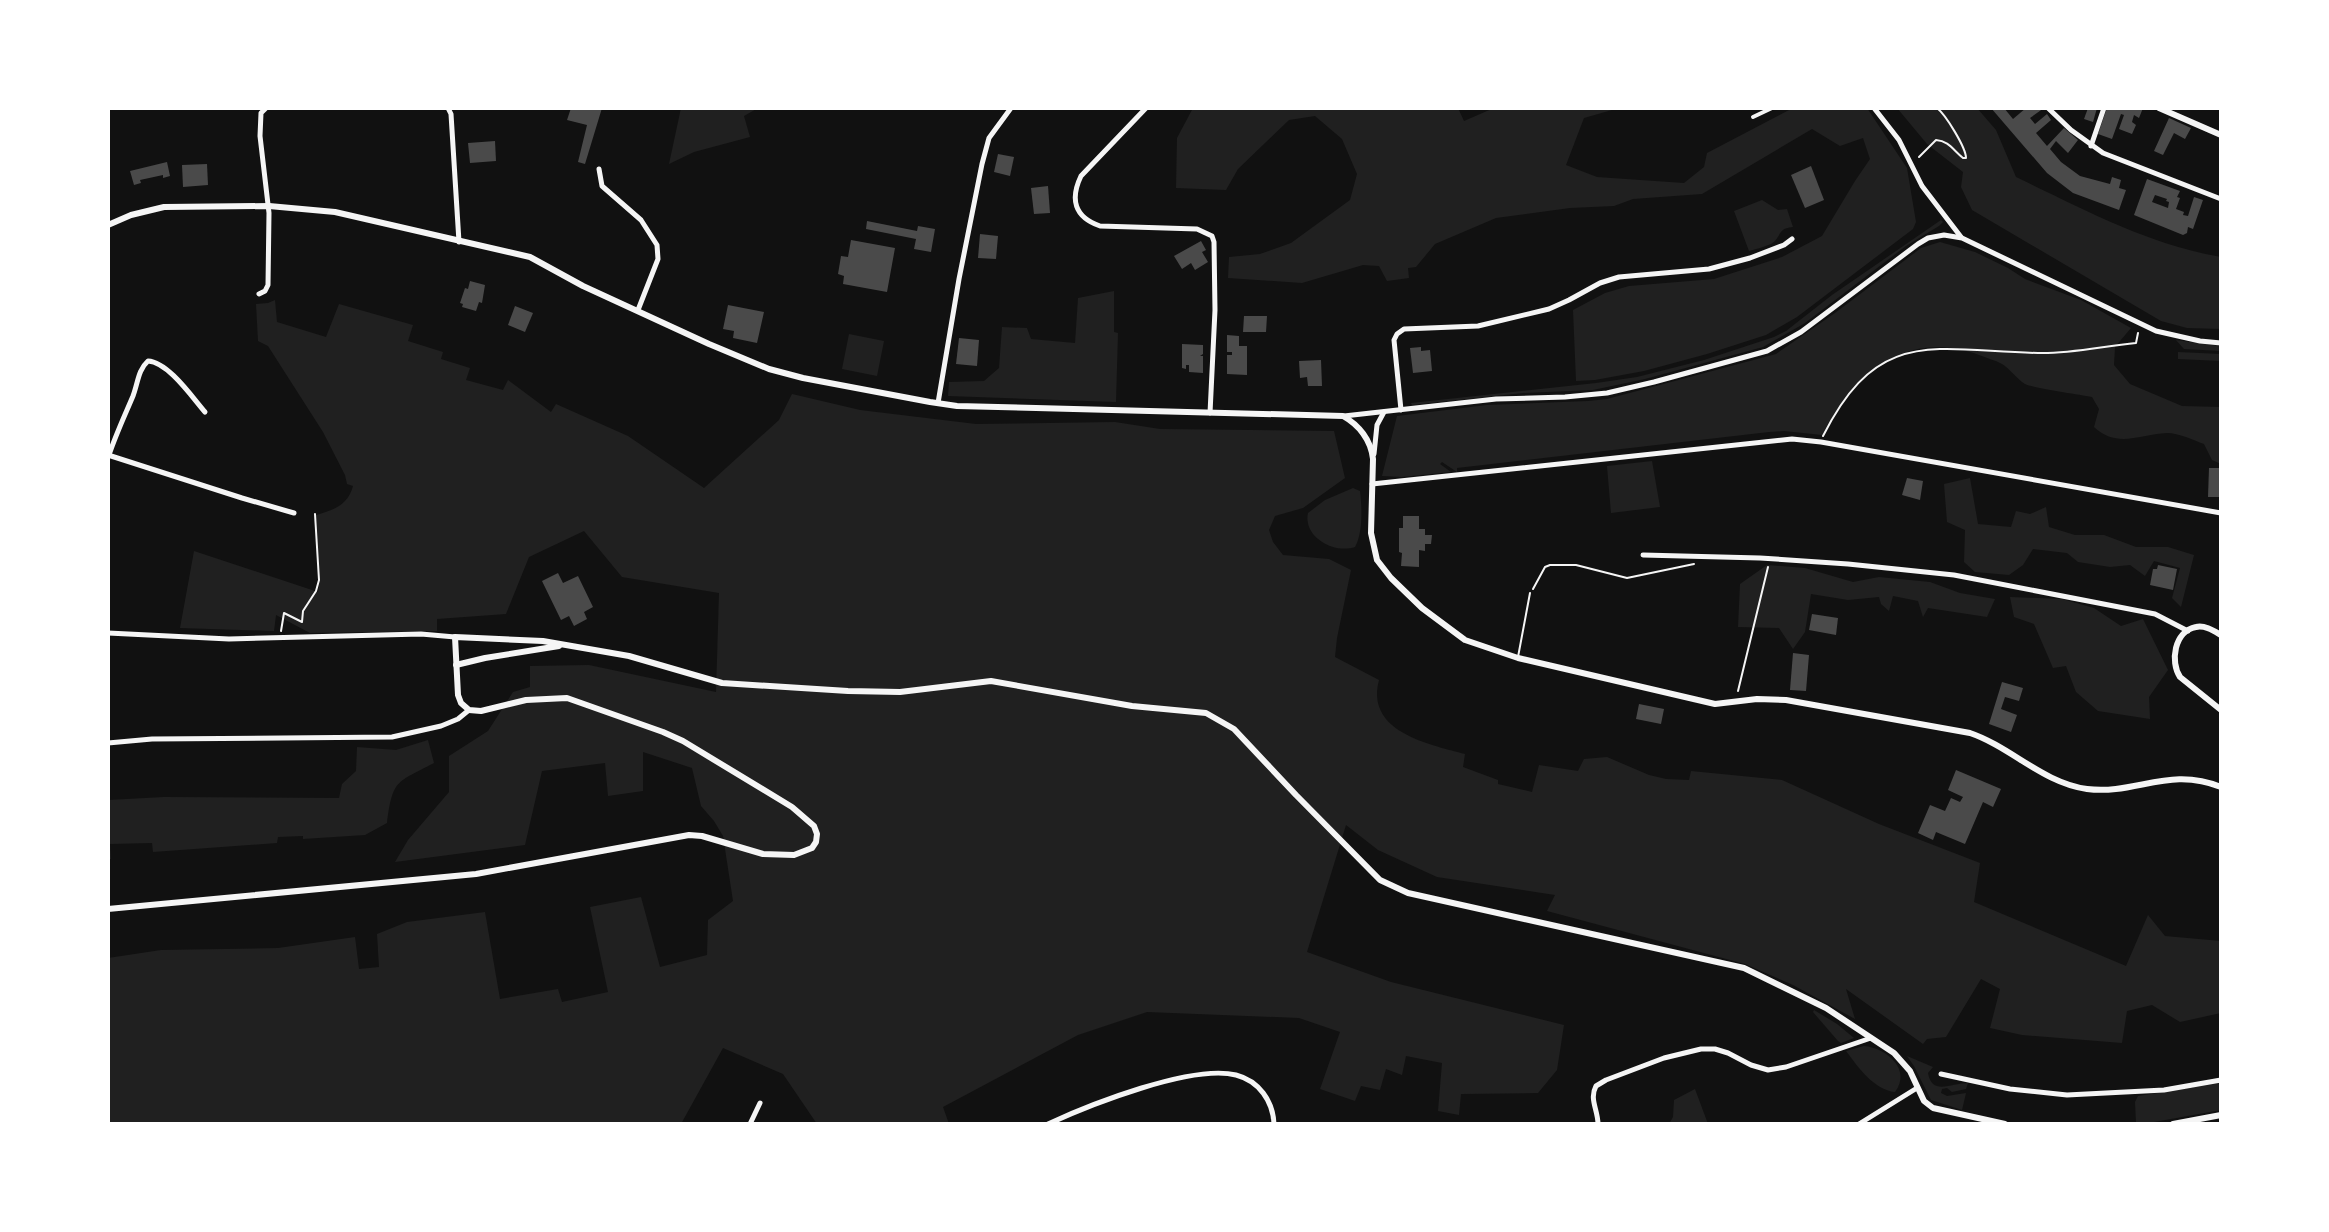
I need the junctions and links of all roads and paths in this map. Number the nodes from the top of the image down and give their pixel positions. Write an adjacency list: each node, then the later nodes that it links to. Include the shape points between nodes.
1 (266, 108): 17 (street, via 260,136)
2 (448, 108): 21 (street)
3 (1011, 108): 26 (street, via 989,138 982,164)
4 (1146, 108): 30 (street, via 1081,176 1075,200 1079,213 1100,226 1197,229 1212,236)
5 (1772, 108): 11 (street)
6 (1874, 108): 19 (street)
7 (1937, 108): 14 (path, via 1962,143 1966,158 1936,140)
8 (2048, 108): 13 (street)
9 (2104, 108): 13 (street)
10 (2159, 108): 12 (street)
11 (1753, 117)
12 (2221, 135)
13 (2091, 146): 16 (street)
14 (1919, 157)
15 (599, 169): 23 (street, via 602,186 641,220 657,245 658,259)
16 (2221, 199)
17 (269, 206): 18 (street, via 164,207); 21 (street, via 335,212); 22 (street, via 268,285)
18 (108, 225)
19 (1962, 238): 25 (street, via 2156,331); 27 (street, via 1928,238 1767,351 1607,393)
20 (1792, 239): 27 (street, via 1709,269 1619,277 1549,309 1478,326 1404,329 1394,340)
21 (459, 242): 23 (street, via 530,257)
22 (259, 294)
23 (638, 310): 26 (street, via 769,369)
24 (2138, 333): 32 (path, via 2136,343 2075,352 1946,348 1895,356 1846,398)
25 (2221, 343)
26 (938, 403): 30 (street)
27 (1401, 410): 29 (street)
28 (205, 412): 33 (street, via 167,369 148,361)
29 (1384, 412): 31 (street); 34 (street)
30 (1210, 413): 31 (street)
31 (1343, 416): 34 (street, via 1366,438)
32 (1822, 437)
33 (108, 455): 36 (street)
34 (1373, 459): 35 (street)
35 (1372, 484): 37 (street, via 1792,439); 49 (street, via 1372,545 1391,578 1465,640)
36 (294, 513)
37 (2221, 513)
38 (315, 514): 46 (path, via 316,591 302,622 284,613)
39 (1643, 555): 43 (street, via 1760,558 1954,575 2155,614)
40 (1683, 567): 42 (path, via 1627,578 1576,565 1550,565)
41 (1768, 567): 51 (path)
42 (1530, 593): 49 (lane)
43 (2188, 631): 45 (street, via 2204,627); 53 (street, via 2177,645 2177,674)
44 (108, 633): 46 (street)
45 (2221, 635)
46 (281, 637): 47 (street)
47 (455, 637): 48 (street); 50 (street)
48 (564, 645): 50 (street); 57 (street, via 629,656 722,683 900,692 991,681 1206,713 1234,729 1380,880 1408,893 1744,968)
49 (1518, 658): 55 (street, via 1715,704 1786,700 1946,728 1990,740 2049,776 2086,788 2185,778)
50 (456, 665): 52 (street, via 458,695)
51 (1737, 696)
52 (469, 710): 54 (street, via 441,726 392,737); 56 (street, via 567,698 663,732 792,807 814,826 816,842 794,855 763,854 689,835 476,874)
53 (2221, 710)
54 (108, 743)
55 (2221, 787)
56 (108, 909)
57 (1872, 1037): 60 (street, via 1899,1057); 66 (street, via 1777,1070 1715,1049 1664,1058 1596,1086)
58 (1941, 1074): 59 (street, via 2067,1095 2164,1090)
59 (2221, 1080)
60 (1917, 1088): 67 (street); 68 (street, via 1933,1108)
61 (760, 1103): 63 (street)
62 (2221, 1115): 69 (street)
63 (750, 1124)
64 (1048, 1124): 65 (street, via 1133,1091 1219,1073 1251,1081 1270,1101)
65 (1274, 1124)
66 (1598, 1124)
67 (1859, 1124)
68 (2005, 1124)
69 (2173, 1124)

